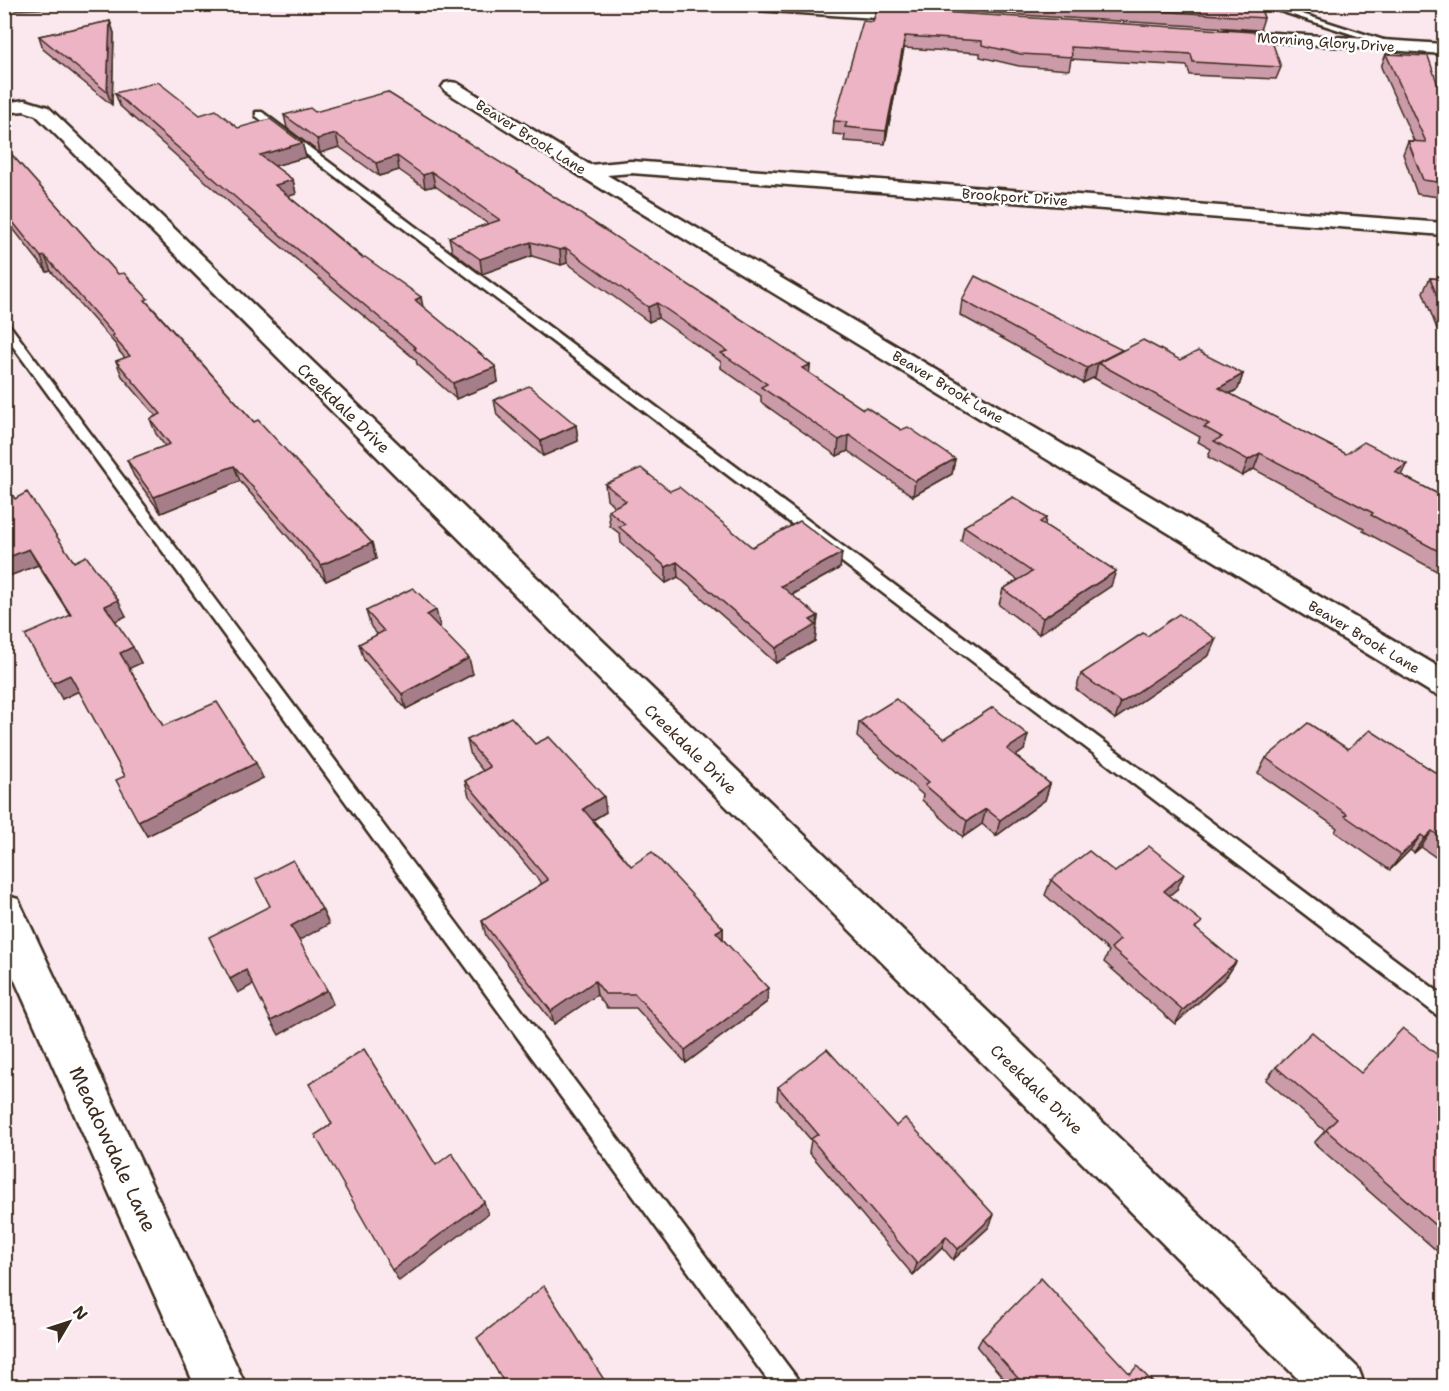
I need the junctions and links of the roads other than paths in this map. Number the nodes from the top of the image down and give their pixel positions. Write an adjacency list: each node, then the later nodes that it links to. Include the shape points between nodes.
1 (740, 4): 3 (street)
2 (1261, 4): 6 (lane)
3 (853, 8): 4 (street)
4 (931, 17)
5 (1213, 35): 6 (street, Morning Glory Drive)
6 (1400, 46): 7 (street, Morning Glory Drive)
7 (1444, 49)
8 (451, 87): 11 (street, Beaver Brook Lane)
9 (4, 108): 19 (street, Creekdale Drive, via 25,105 42,111)
10 (259, 114): 16 (lane)
11 (586, 171): 12 (street, Brookport Drive, via 631,167); 14 (street, Beaver Brook Lane)
12 (1444, 229)
13 (4, 325): 18 (lane)
14 (1444, 685)
15 (4, 911): 17 (street, Meadowdale Lane)
16 (1444, 1008)
17 (221, 1386)
18 (787, 1386)
19 (1340, 1386)

